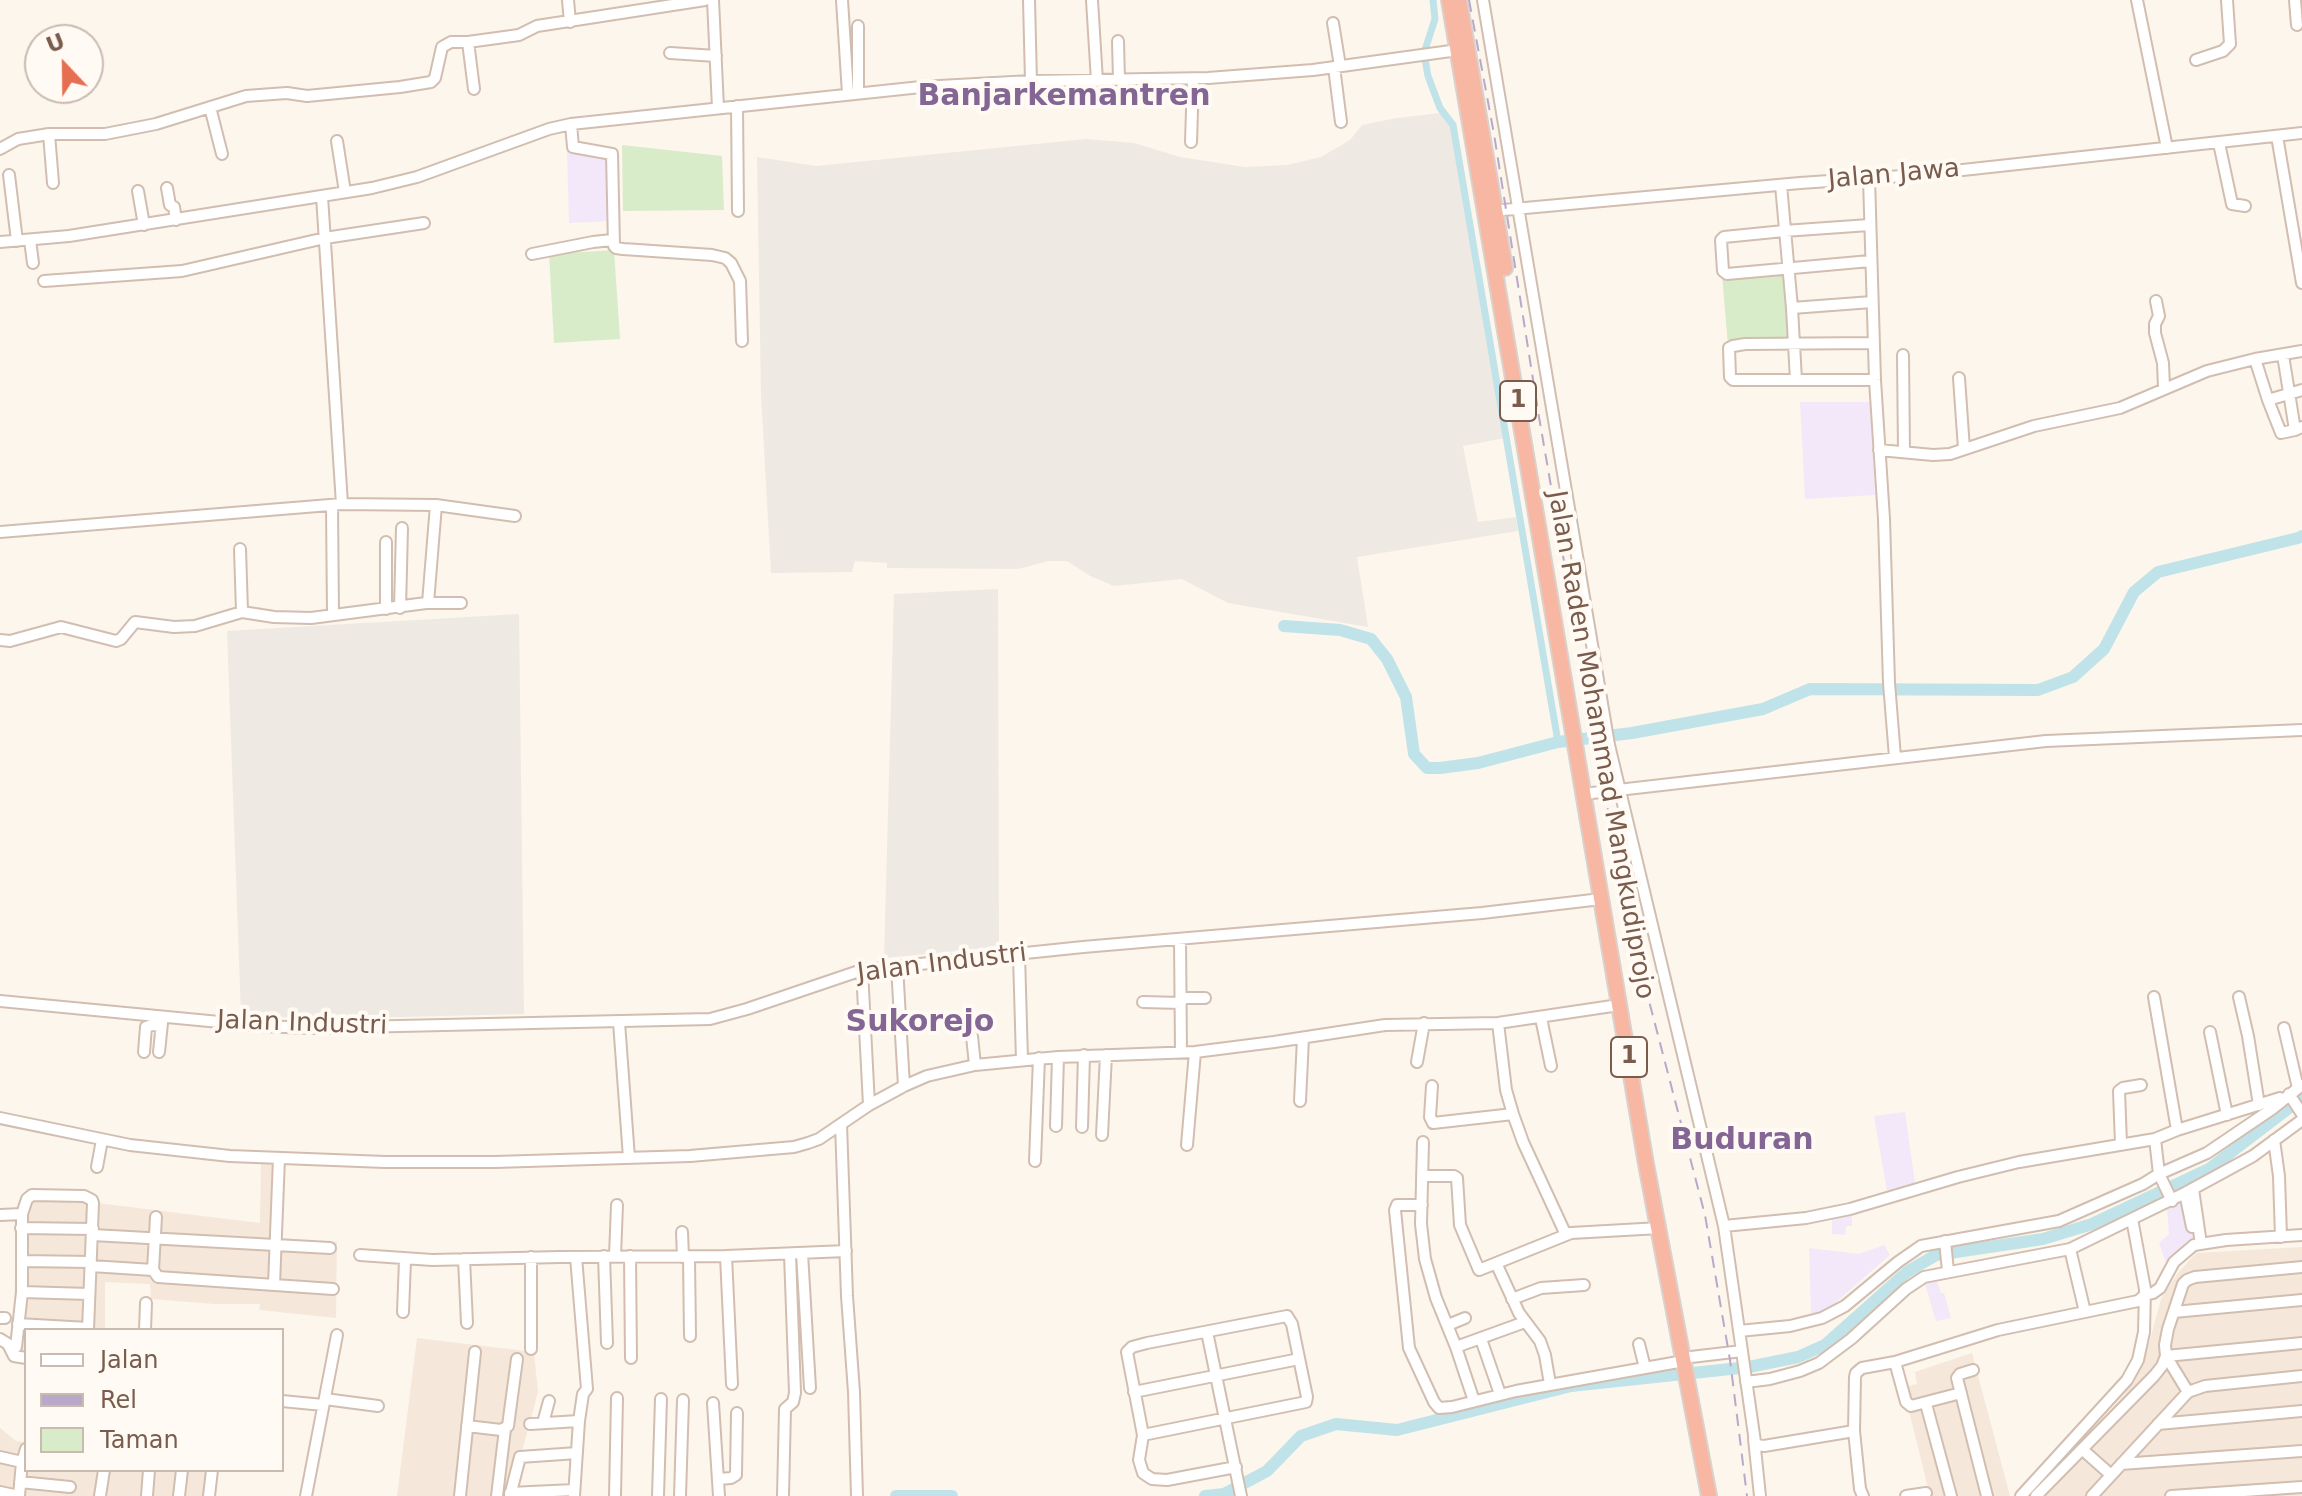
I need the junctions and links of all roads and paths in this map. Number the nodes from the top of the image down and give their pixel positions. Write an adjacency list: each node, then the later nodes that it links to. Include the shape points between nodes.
1 (568, 0): 16 (street)
2 (610, 0): 15 (street)
3 (705, 0): 14 (street)
4 (713, 0): 24 (street)
5 (842, 0): 32 (street)
6 (1029, 0): 29 (street)
7 (1092, 0): 30 (street)
8 (1449, 0): 22 (highway, Jalan Raden Mohammad Mangkudiprojo / 1)
9 (1459, 0): 58 (highway, Jalan Raden Mohammad Mangkudiprojo / 1)
10 (1483, 0): 56 (street)
11 (2137, 0): 44 (street)
12 (2227, 0): 25 (street, via 2230,44)
13 (2295, 0): 18 (street)
14 (674, 2): 15 (street)
15 (612, 15): 16 (street)
16 (570, 22): 21 (street)
17 (1333, 23): 26 (street)
18 (2297, 25)
19 (858, 26): 32 (street)
20 (1118, 41): 28 (street)
21 (468, 42): 31 (street); 34 (street, via 442,47 431,82 307,96 261,94)
22 (1458, 50): 26 (street); 58 (highway, Jalan Raden Mohammad Mangkudiprojo / 1)
23 (670, 53): 24 (street)
24 (716, 56): 35 (street)
25 (2196, 60)
26 (1337, 67): 27 (street); 36 (street)
27 (1193, 79): 28 (street); 42 (street)
28 (1119, 80): 30 (street)
29 (1031, 81): 30 (street); 32 (street)
30 (1097, 81)
31 (474, 89)
32 (853, 93): 33 (street)
33 (737, 106): 35 (street); 57 (street)
34 (210, 107): 39 (street, via 105,134); 46 (street)
35 (718, 108): 37 (street)
36 (1341, 122)
37 (571, 124): 53 (street, via 417,177); 66 (street, via 573,147 612,154)
38 (2302, 133): 40 (street, Jalan Jawa)
39 (49, 134): 45 (street, via 18,139); 49 (street)
40 (2277, 136): 43 (street, Jalan Jawa); 74 (street)
41 (337, 141): 53 (street)
42 (1191, 142)
43 (2219, 143): 44 (street, Jalan Jawa); 55 (street, via 2232,204)
44 (2167, 148): 48 (street, Jalan Jawa)
45 (0, 149)
46 (222, 154)
47 (9, 175): 67 (street)
48 (1869, 178): 50 (street, Jalan Jawa); 62 (street)
49 (53, 183)
50 (1781, 185): 56 (street, Jalan Jawa); 63 (street)
51 (167, 188): 59 (street)
52 (138, 191): 61 (street)
53 (345, 192): 54 (street)
54 (322, 196): 59 (street); 64 (street)
55 (2245, 206)
56 (1517, 208): 58 (street, Jalan Jawa); 113 (street)
57 (738, 211)
58 (1490, 211): 111 (highway, Jalan Raden Mohammad Mangkudiprojo / 1)
59 (176, 220): 61 (street)
60 (424, 223): 64 (street)
61 (144, 225): 65 (street)
62 (1869, 225): 63 (street); 70 (street)
63 (1784, 231): 72 (street); 72 (street, via 1722,238 1723,271)
64 (325, 238): 73 (street, via 182,271); 96 (street)
65 (30, 240): 67 (street); 71 (street)
66 (612, 240): 69 (street); 78 (street, via 616,248 725,258 740,281)
67 (17, 241): 68 (street)
68 (0, 242)
69 (532, 254)
70 (1870, 261): 72 (street); 76 (street)
71 (33, 263)
72 (1789, 270): 77 (street)
73 (44, 281)
74 (2302, 283)
75 (2156, 301): 88 (street)
76 (1872, 302): 77 (street); 79 (street)
77 (1792, 308): 80 (street)
78 (742, 341)
79 (1874, 343): 80 (street); 87 (street)
80 (1794, 344): 86 (street); 86 (street, via 1729,348 1730,377)
81 (2302, 351): 83 (street)
82 (1903, 355): 95 (street)
83 (2283, 355): 84 (street); 90 (street)
84 (2255, 359): 88 (street); 91 (street)
85 (1959, 378): 93 (street)
86 (1796, 380): 87 (street)
87 (1875, 380): 94 (street)
88 (2164, 388): 93 (street, via 2120,408 2034,426)
89 (2302, 390): 90 (street)
90 (2288, 394): 91 (street); 92 (street)
91 (2268, 400): 92 (street, via 2281,433)
92 (2298, 428)
93 (1964, 449): 95 (street, via 1941,455)
94 (1879, 450): 95 (street); 112 (street)
95 (1904, 452)
96 (337, 505): 97 (street); 100 (street); 108 (street)
97 (436, 505): 98 (street); 103 (street)
98 (515, 516)
99 (402, 528): 105 (street)
100 (0, 532)
101 (386, 542): 106 (street)
102 (240, 549): 107 (street)
103 (428, 603): 104 (street); 105 (street)
104 (461, 603)
105 (400, 608): 106 (street)
106 (386, 609): 108 (street)
107 (242, 612): 108 (street, via 288,618); 109 (street, via 195,626 135,622 116,641 61,627)
108 (333, 615)
109 (0, 640)
110 (2302, 730): 112 (street, via 2046,741)
111 (1581, 750): 114 (highway, Jalan Raden Mohammad Mangkudiprojo / 1); 115 (highway, Jalan Raden Mohammad Mangkudiprojo / 1)
112 (1895, 757): 113 (street)
113 (1619, 791): 114 (street); 187 (street)
114 (1592, 793): 174 (highway, Jalan Raden Mohammad Mangkudiprojo / 1)
115 (1601, 899): 116 (street, Jalan Industri); 126 (highway, Jalan Raden Mohammad Mangkudiprojo / 1)
116 (1180, 940): 117 (street, Jalan Industri); 123 (street)
117 (1019, 955): 118 (street, Jalan Industri); 144 (street)
118 (897, 966): 119 (street, Jalan Industri); 149 (street)
119 (862, 970): 129 (street, Jalan Industri, via 720,1017); 153 (street)
120 (2154, 997): 162 (street)
121 (2239, 997): 154 (street)
122 (1205, 998): 123 (street)
123 (1181, 1000): 125 (street); 138 (street)
124 (0, 1001): 128 (street, Jalan Industri)
125 (1143, 1002)
126 (1619, 1005): 127 (street); 174 (highway, Jalan Raden Mohammad Mangkudiprojo / 1)
127 (1541, 1018): 131 (street); 147 (street)
128 (162, 1021): 129 (street, Jalan Industri, via 343,1029); 136 (street, via 146,1027); 137 (street)
129 (619, 1022): 172 (street)
130 (1424, 1023): 131 (street); 135 (street); 145 (street)
131 (1498, 1023): 155 (street)
132 (2284, 1028): 151 (street)
133 (2210, 1032): 156 (street)
134 (972, 1036): 146 (street)
135 (1303, 1038): 139 (street); 152 (street)
136 (144, 1052)
137 (159, 1052)
138 (1181, 1052): 139 (street); 141 (street)
139 (1195, 1052): 170 (street)
140 (1084, 1055): 141 (street); 142 (street); 161 (street)
141 (1106, 1055): 164 (street)
142 (1058, 1057): 143 (street); 160 (street)
143 (1039, 1058): 144 (street); 173 (street)
144 (1022, 1060): 146 (street)
145 (1417, 1062)
146 (975, 1065): 149 (street)
147 (1551, 1066)
148 (2141, 1085): 169 (street, via 2119,1091)
149 (904, 1086): 153 (street)
150 (1432, 1086): 155 (street, via 1433,1123)
151 (2294, 1093): 154 (street); 157 (street); 163 (street)
152 (1300, 1101)
153 (869, 1105): 159 (street)
154 (2259, 1105): 156 (street)
155 (1513, 1114): 192 (street)
156 (2231, 1114): 162 (street); 163 (street)
157 (2301, 1115): 167 (street)
158 (0, 1118): 166 (street)
159 (841, 1124): 172 (street, via 794,1147); 201 (street)
160 (1056, 1126)
161 (1082, 1127)
162 (2177, 1130): 165 (street)
163 (2239, 1132): 177 (street)
164 (1102, 1135)
165 (2155, 1139): 169 (street); 177 (street)
166 (102, 1140): 171 (street); 175 (street)
167 (2274, 1140): 179 (street); 194 (street)
168 (1423, 1142): 176 (street)
169 (2121, 1144): 187 (street, via 2004,1166 1850,1209)
170 (1187, 1145)
171 (276, 1158): 172 (street); 197 (street)
172 (629, 1158)
173 (1035, 1161)
174 (1651, 1164): 178 (highway, Jalan Raden Mohammad Mangkudiprojo / 1)
175 (97, 1167)
176 (1422, 1176): 182 (street); 214 (street, via 1457,1178 1459,1219 1475,1266 1480,1270)
177 (2161, 1177): 180 (street); 196 (street, via 2059,1221)
178 (1655, 1184): 189 (highway, Jalan Raden Mohammad Mangkudiprojo / 1); 258 (highway, Jalan Raden Mohammad Mangkudiprojo / 1)
179 (2189, 1191): 180 (street); 198 (street)
180 (2170, 1198): 186 (street)
181 (617, 1205): 205 (street)
182 (1422, 1205): 235 (street, via 1425,1259); 278 (street, via 1395,1209 1409,1348 1438,1407)
183 (22, 1214): 184 (street); 188 (street); 190 (street, via 32,1195 84,1196 93,1203)
184 (0, 1215)
185 (156, 1217): 195 (street)
186 (2132, 1219): 200 (street); 224 (street)
187 (1724, 1226): 239 (street)
188 (21, 1228): 190 (street); 213 (street)
189 (1660, 1228): 192 (street); 258 (highway, Jalan Raden Mohammad Mangkudiprojo / 1)
190 (93, 1232): 195 (street); 215 (street)
191 (682, 1232): 210 (street)
192 (1566, 1235): 214 (street)
193 (2302, 1235): 194 (street)
194 (2281, 1237): 198 (street)
195 (155, 1238): 197 (street); 218 (street)
196 (1945, 1242): 217 (street); 239 (street, via 1913,1250 1845,1306 1822,1318)
197 (274, 1244): 199 (street); 219 (street)
198 (2198, 1245): 224 (street, via 2179,1255 2160,1288)
199 (330, 1248)
200 (2070, 1249): 217 (street, via 1989,1266); 229 (street)
201 (846, 1251): 202 (street); 329 (street)
202 (802, 1253): 203 (street); 268 (street)
203 (790, 1254): 207 (street); 328 (street, via 795,1393 785,1412)
204 (360, 1255): 212 (street)
205 (609, 1256): 206 (street); 209 (street); 245 (street)
206 (630, 1256): 210 (street); 255 (street)
207 (726, 1256): 210 (street); 266 (street)
208 (531, 1257): 209 (street); 211 (street); 250 (street)
209 (576, 1257): 286 (street, via 587,1389)
210 (686, 1257): 242 (street)
211 (464, 1259): 212 (street); 233 (street)
212 (405, 1260): 228 (street)
213 (23, 1261): 215 (street); 222 (street)
214 (1496, 1263): 225 (street)
215 (91, 1264): 218 (street); 223 (street)
216 (2302, 1267): 230 (street, via 2190,1278)
217 (1948, 1268): 264 (street, via 1915,1282 1810,1368 1770,1379)
218 (153, 1270): 219 (street, via 164,1279)
219 (272, 1285): 221 (street)
220 (1584, 1285): 225 (street, via 1541,1288)
221 (333, 1289)
222 (22, 1292): 223 (street); 234 (street)
223 (89, 1294): 237 (street)
224 (2145, 1295): 229 (street); 338 (street, via 2141,1349 2127,1380)
225 (1512, 1299): 232 (street)
226 (2302, 1300): 230 (street)
227 (146, 1303): 238 (street)
228 (403, 1312)
229 (2085, 1312): 259 (street, via 1998,1330)
230 (2174, 1312): 253 (street)
231 (1465, 1318): 235 (street)
232 (1525, 1322): 244 (street); 267 (street, via 1540,1341)
233 (467, 1323)
234 (18, 1324): 236 (street); 248 (street)
235 (1448, 1325): 249 (street)
236 (74, 1328)
237 (88, 1328)
238 (145, 1328)
239 (1739, 1331): 252 (street)
240 (1207, 1332): 257 (street, via 1287,1316); 262 (street); 269 (street, via 1129,1349)
241 (337, 1335): 279 (street)
242 (690, 1336)
243 (0, 1339): 254 (street, via 14,1356)
244 (1481, 1339): 249 (street); 272 (street)
245 (607, 1343)
246 (2302, 1343): 253 (street)
247 (1639, 1344): 260 (street)
248 (16, 1347)
249 (1456, 1347): 278 (street)
250 (531, 1349)
251 (475, 1352): 290 (street)
252 (1743, 1356): 258 (street); 264 (street)
253 (2166, 1356): 270 (street); 295 (street, via 2154,1376)
254 (24, 1358)
255 (631, 1358)
256 (517, 1359): 291 (street)
257 (1299, 1359): 262 (street); 285 (street, via 1307,1401)
258 (1688, 1360): 260 (street); 265 (highway, Jalan Raden Mohammad Mangkudiprojo / 1)
259 (1895, 1362): 281 (street, via 1906,1402); 292 (street, via 1856,1373)
260 (1645, 1368): 267 (street)
261 (1973, 1370): 271 (street, via 1958,1376)
262 (1216, 1376): 269 (street); 285 (street)
263 (2302, 1376): 270 (street)
264 (1746, 1377): 294 (street)
265 (1692, 1382): 331 (highway, Jalan Raden Mohammad Mangkudiprojo / 1); 332 (highway, Jalan Raden Mohammad Mangkudiprojo / 1)
266 (732, 1384)
267 (1550, 1384): 272 (street)
268 (810, 1388)
269 (1134, 1392): 293 (street)
270 (2188, 1392): 289 (street)
271 (1961, 1393): 281 (street); 337 (street)
272 (1500, 1394): 278 (street)
273 (617, 1398): 324 (street)
274 (661, 1399): 325 (street)
275 (683, 1400): 326 (street)
276 (284, 1401): 279 (street)
277 (549, 1401): 287 (street)
278 (1474, 1401)
279 (324, 1402): 282 (street); 321 (street)
280 (713, 1403): 308 (street)
281 (1926, 1404): 336 (street)
282 (378, 1406)
283 (2302, 1411): 289 (street)
284 (737, 1413): 308 (street, via 736,1475)
285 (1225, 1419): 293 (street); 302 (street)
286 (579, 1421): 287 (street); 297 (street)
287 (543, 1423): 288 (street)
288 (530, 1424)
289 (2158, 1424): 301 (street)
290 (467, 1426): 291 (street); 322 (street)
291 (505, 1429): 323 (street)
292 (1854, 1431): 294 (street, via 1764,1446); 334 (street)
293 (1143, 1435): 302 (street, via 1140,1466 1152,1479)
294 (1754, 1439): 333 (street)
295 (2083, 1450): 307 (street); 339 (street)
296 (2302, 1451): 301 (street)
297 (577, 1453): 313 (street); 315 (street, via 518,1459)
298 (24, 1456): 300 (street)
299 (0, 1457): 300 (street)
300 (22, 1462): 309 (street)
301 (2121, 1464): 307 (street)
302 (1236, 1467): 330 (street)
303 (104, 1472): 317 (street)
304 (149, 1472): 318 (street)
305 (182, 1472): 319 (street)
306 (212, 1472): 320 (street)
307 (2111, 1475): 340 (street)
308 (718, 1479): 327 (street)
309 (20, 1482): 311 (street); 312 (street, via 19,1496)
310 (2302, 1487): 316 (street)
311 (62, 1490)
312 (0, 1492)
313 (574, 1493): 315 (street)
314 (1926, 1493): 335 (street)
315 (510, 1495)
316 (2194, 1495): 341 (street)
317 (100, 1496)
318 (147, 1496)
319 (179, 1496)
320 (209, 1496)
321 (306, 1496)
322 (460, 1496)
323 (497, 1496)
324 (615, 1496)
325 (658, 1496)
326 (680, 1496)
327 (719, 1496)
328 (783, 1496)
329 (857, 1496)
330 (1241, 1496)
331 (1709, 1496)
332 (1718, 1496)
333 (1760, 1496)
334 (1863, 1496)
335 (1906, 1496)
336 (1951, 1496)
337 (1987, 1496)
338 (2021, 1496)
339 (2036, 1496)
340 (2092, 1496)
341 (2171, 1496)

